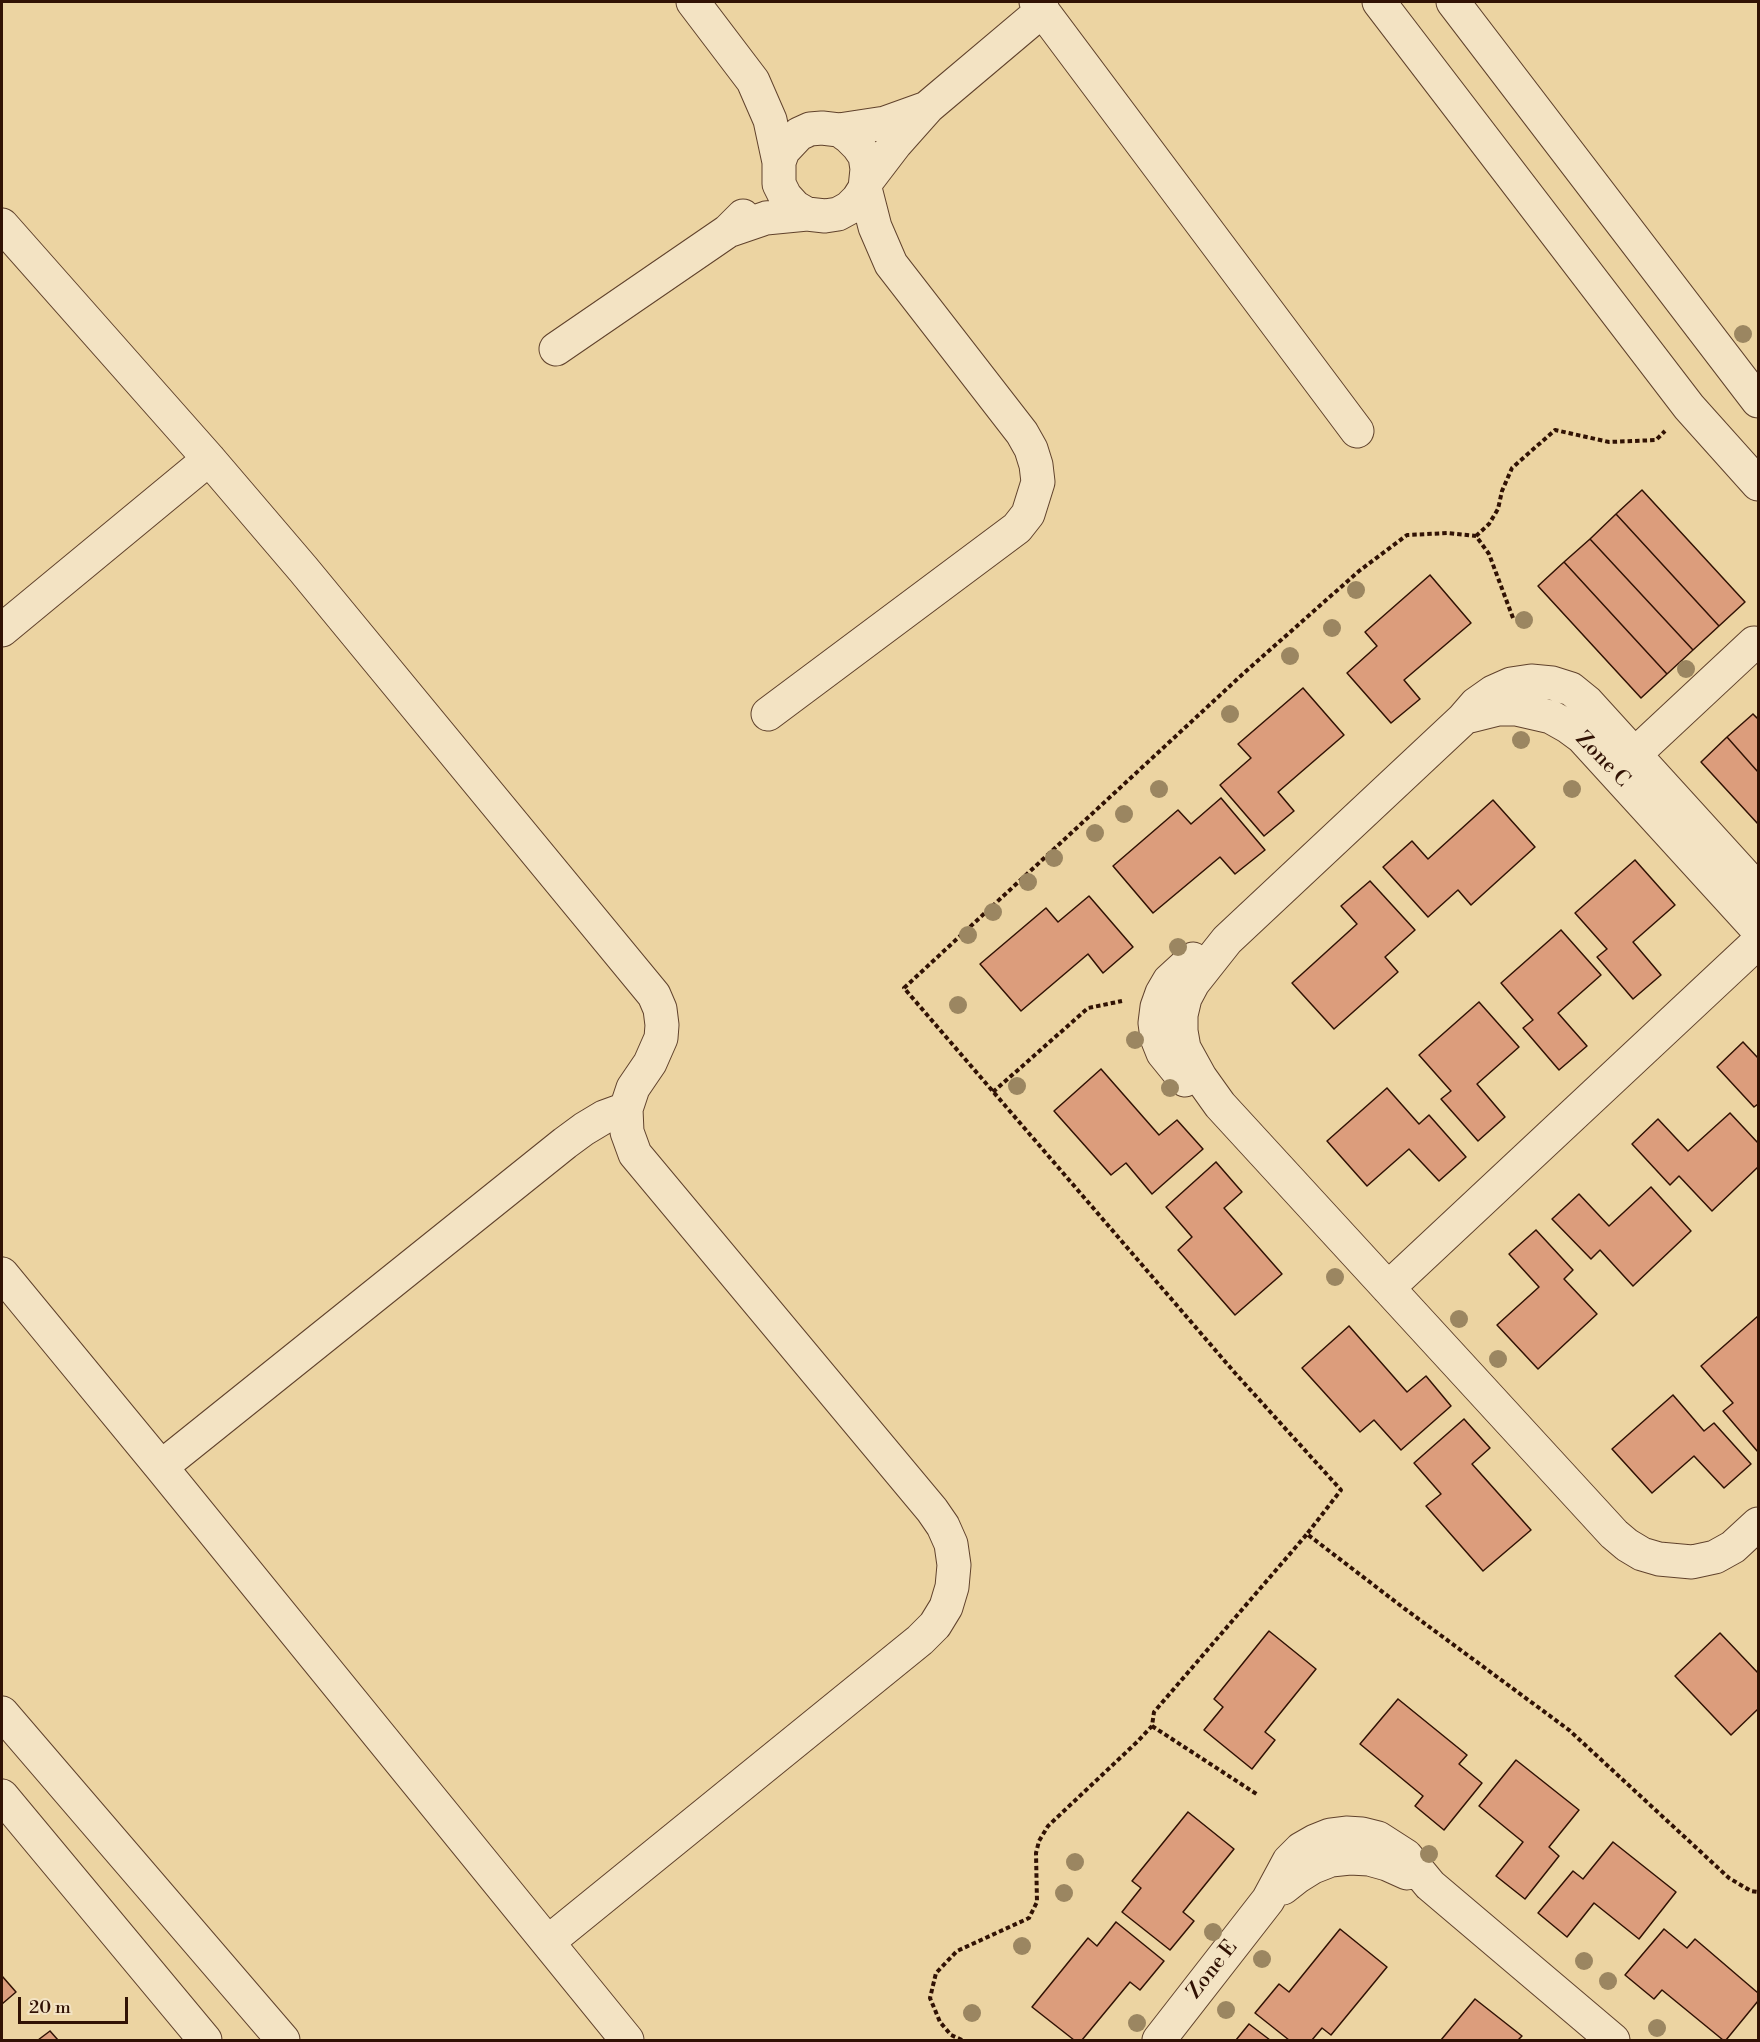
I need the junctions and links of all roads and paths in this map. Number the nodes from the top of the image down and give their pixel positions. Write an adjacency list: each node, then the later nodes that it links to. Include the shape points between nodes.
1 (693, 2): 5 (street)
2 (1379, 2): 16 (street)
3 (1453, 2): 15 (street)
4 (1040, 6): 6 (street); 17 (street)
5 (753, 81): 7 (street, via 791,109); 8 (street, via 770,120)
6 (928, 107): 7 (street, via 885,123); 9 (street)
7 (836, 130): 8 (street, via 810,129 800,134 783,151); 9 (street, via 849,136 864,156)
8 (779, 166): 10 (street, via 779,184 786,196 795,207); 12 (street, via 755,202)
9 (866, 185): 10 (street, via 849,208 838,214); 13 (street, via 875,227)
10 (816, 215): 12 (street, via 766,218); 13 (street)
11 (2, 225): 18 (street)
12 (728, 231): 14 (street)
13 (891, 264): 24 (street, via 1022,433 1036,465 1034,499 1017,528)
14 (556, 349)
15 (1758, 401)
16 (1689, 407): 19 (street); 20 (path, via 1656,440 1609,442 1555,430 1512,468 1498,509)
17 (1358, 431)
18 (209, 459): 22 (street); 33 (street, via 654,995 660,1009 661,1038 651,1063 633,1088)
19 (1758, 484)
20 (1476, 536): 21 (path, via 1489,555); 31 (path, via 1407,535 1359,571 904,988)
21 (1513, 618)
22 (2, 630)
23 (1754, 643): 25 (street)
24 (768, 714)
25 (1626, 763): 26 (street, Zone C); 27 (street, Zone C); 28 (street, Zone C, via 1551,717 1516,709 1480,712 1463,719)
26 (1758, 890)
27 (1758, 930)
28 (1227, 940): 30 (street, via 1194,959 1169,981); 32 (street, via 1193,983 1181,1015 1184,1048)
29 (1758, 942): 35 (street)
30 (1162, 993): 31 (path, via 1088,1008); 32 (street, via 1155,1023 1163,1053 1188,1083)
31 (993, 1092): 38 (path, via 1341,1490)
32 (1220, 1105): 35 (street)
33 (626, 1109): 36 (street, via 604,1117 565,1143); 44 (street, via 627,1132 635,1154 943,1526 951,1544 952,1587 946,1607 920,1640)
34 (2, 1274): 36 (street)
35 (1388, 1288): 37 (street, via 1621,1540 1642,1554 1692,1562 1715,1557)
36 (161, 1467): 44 (street)
37 (1757, 1530)
38 (1307, 1534): 40 (path, via 1154,1713); 43 (path, via 1569,1730 1729,1878)
39 (2, 1713): 46 (street)
40 (1152, 1726): 41 (path); 48 (path, via 1047,1826 1036,1853 1037,1902 1029,1918 957,1951 936,1973 930,1998 940,2022 951,2035)
41 (1258, 1795)
42 (2, 1796): 45 (street)
43 (1758, 1892)
44 (548, 1942): 47 (street)
45 (205, 2040)
46 (283, 2040)
47 (627, 2040)
48 (962, 2040)
49 (1159, 2040): 50 (street, Zone E, via 1268,1900 1313,1867 1350,1858 1387,1864 1430,1885)
50 (1613, 2040)

